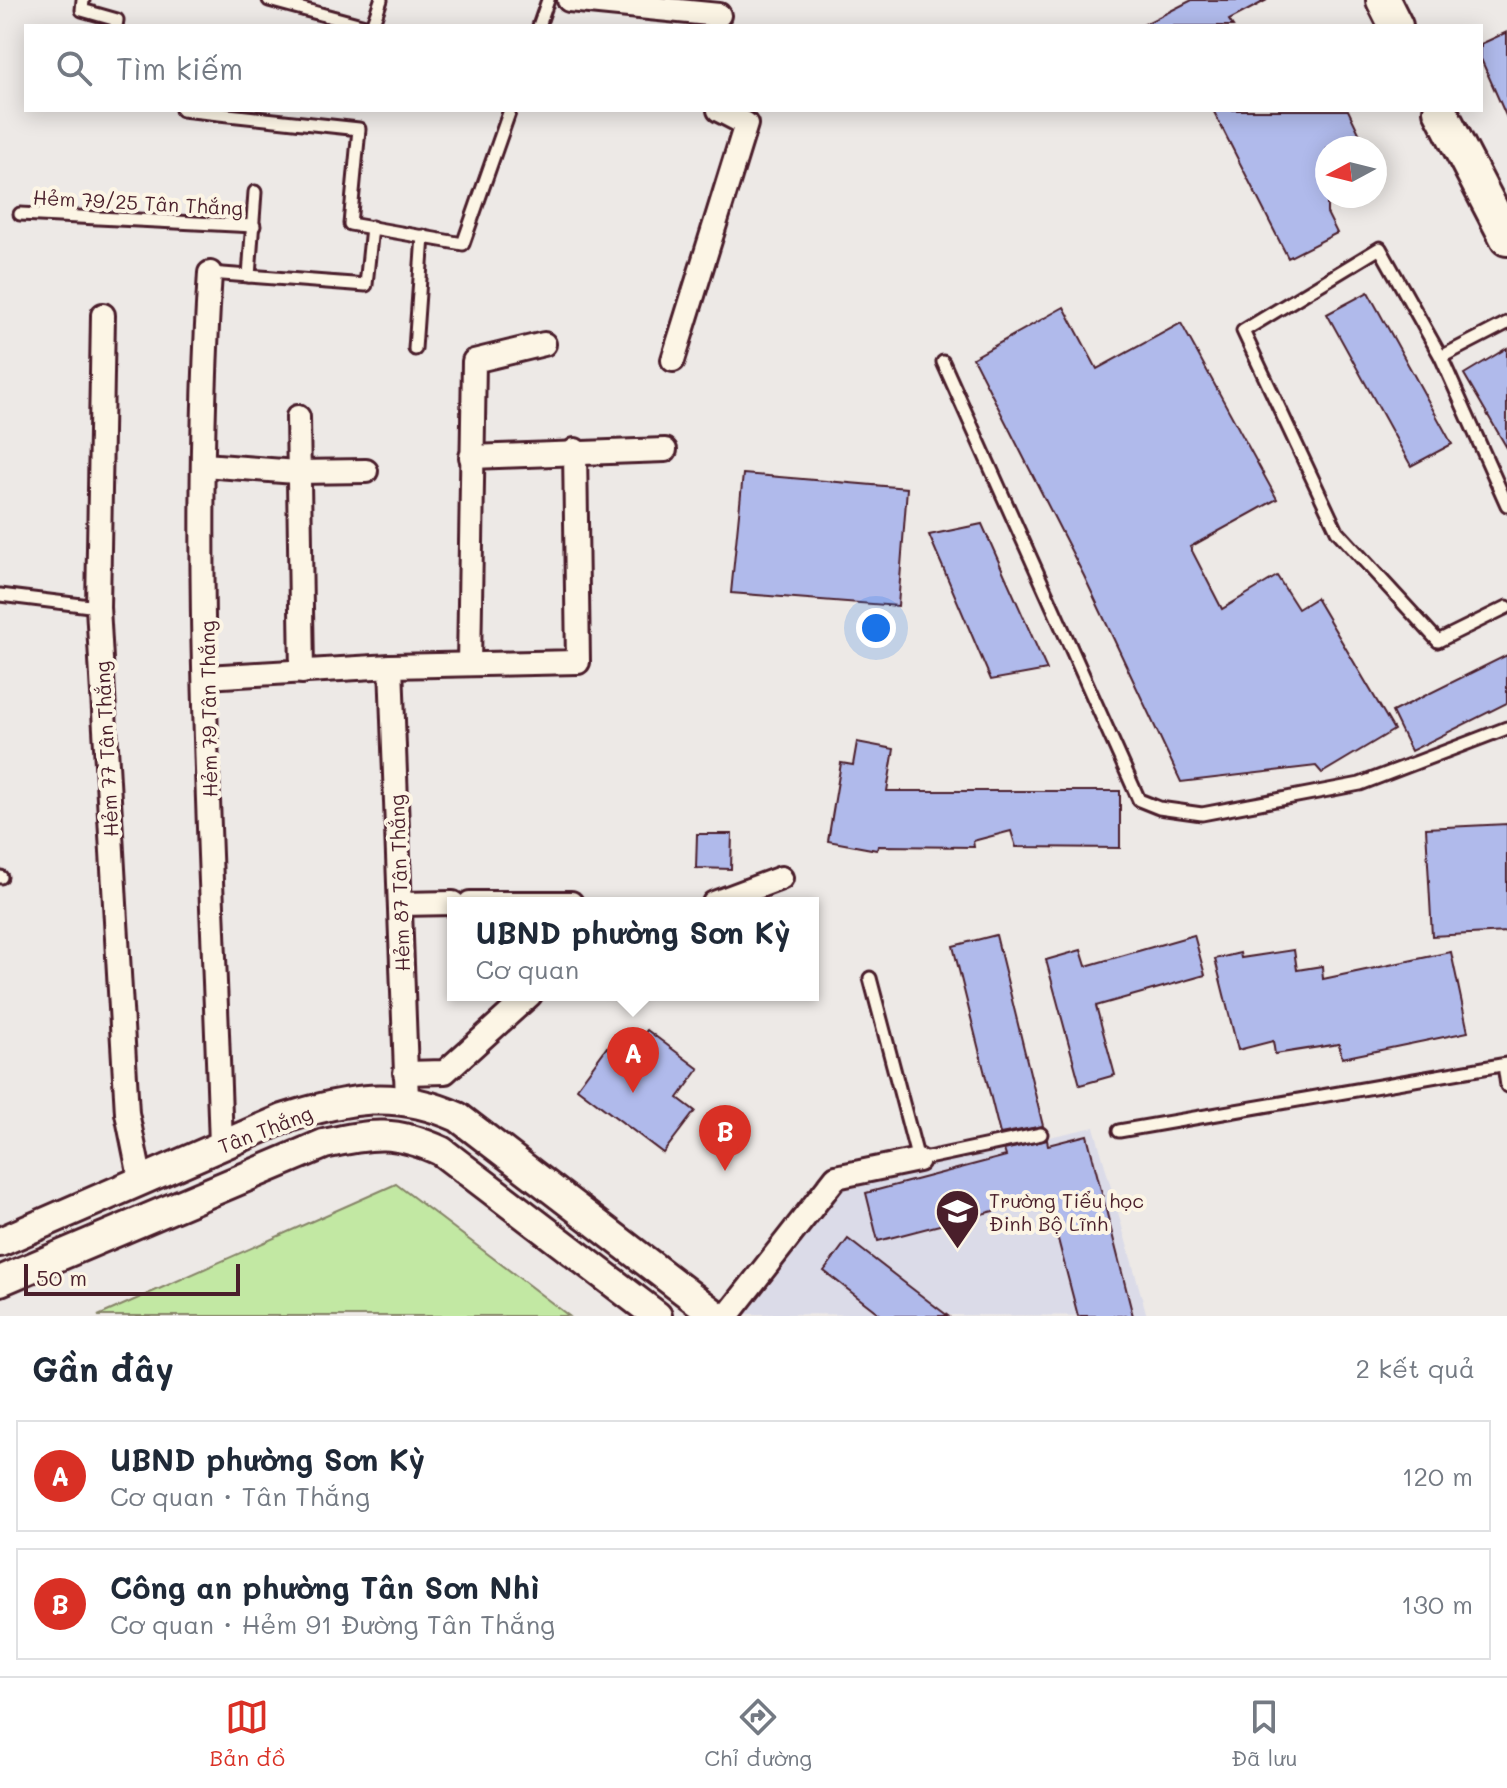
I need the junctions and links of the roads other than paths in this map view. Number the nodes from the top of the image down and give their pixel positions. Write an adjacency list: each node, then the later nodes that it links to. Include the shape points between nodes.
1 (83, 0): 9 (lane, via 82,10)
2 (269, 0): 10 (lane)
3 (381, 0): 11 (lane)
4 (548, 0): 12 (lane)
5 (569, 0): 6 (street)
6 (584, 0): 8 (street)
7 (1383, 0): 13 (main road)
8 (720, 14)
9 (116, 24)
10 (358, 24)
11 (373, 24)
12 (540, 24)
13 (1395, 24)
14 (201, 112): 21 (lane, via 359,129 350,224)
15 (509, 112): 22 (lane, via 463,244)
16 (723, 112): 31 (street, via 746,124)
17 (1441, 112): 23 (main road)
18 (255, 192): 20 (lane, Hẻm 79/25 Tân Thắng)
19 (20, 214): 20 (lane, Hẻm 79/25 Tân Thắng)
20 (254, 226): 25 (lane, Hẻm 79/25 Tân Thắng)
21 (372, 227): 22 (lane); 25 (lane, via 366,285)
22 (423, 236): 29 (lane)
23 (1507, 239)
24 (210, 273): 25 (lane); 37 (street, Hẻm 79 Tân Thắng)
25 (249, 276)
26 (103, 315): 42 (street, Hẻm 77 Tân Thắng)
27 (1507, 323): 30 (lane)
28 (544, 344): 36 (street, via 474,361)
29 (415, 349)
30 (1441, 357): 40 (lane); 43 (lane, via 1380,248 1243,331 1337,531 1438,641)
31 (673, 360)
32 (943, 362): 48 (lane, via 1139,800 1202,814 1360,784)
33 (298, 417): 39 (street)
34 (575, 450): 35 (street); 36 (street); 44 (street, via 578,662)
35 (665, 450)
36 (471, 457): 44 (street)
37 (204, 465): 39 (street); 47 (street, Hẻm 79 Tân Thắng)
38 (366, 471): 39 (street)
39 (296, 472): 46 (street)
40 (1507, 505)
41 (0, 595): 42 (lane)
42 (98, 607): 64 (street, Hẻm 77 Tân Thắng, via 127,1113)
43 (1507, 607)
44 (469, 664): 45 (street)
45 (391, 666): 46 (street); 52 (street, Hẻm 87 Tân Thắng)
46 (302, 672): 47 (street)
47 (206, 677): 61 (street, Hẻm 79 Tân Thắng)
48 (1507, 728)
49 (781, 878): 50 (street)
50 (730, 897)
51 (447, 903): 52 (street)
52 (401, 904): 56 (street, Hẻm 87 Tân Thắng)
53 (870, 978): 62 (lane)
54 (523, 1001): 56 (street, via 445,1072)
55 (1506, 1064): 57 (lane); 58 (lane)
56 (406, 1086): 60 (street); 61 (street, Tân Thắng, via 391,1097 315,1108); 68 (street, Tân Thắng, via 426,1103 458,1117)
57 (1507, 1086)
58 (1119, 1131)
59 (1041, 1134): 62 (lane)
60 (408, 1136): 63 (street, Tân Thắng, via 364,1135 324,1144); 67 (street, Tân Thắng, via 441,1151)
61 (221, 1146): 63 (street); 64 (street, Tân Thắng)
62 (918, 1160): 69 (street, via 836,1177)
63 (238, 1180): 66 (street, Tân Thắng)
64 (141, 1182): 65 (street, Tân Thắng)
65 (0, 1242)
66 (0, 1281)
67 (657, 1316)
68 (717, 1316)
69 (727, 1316)

